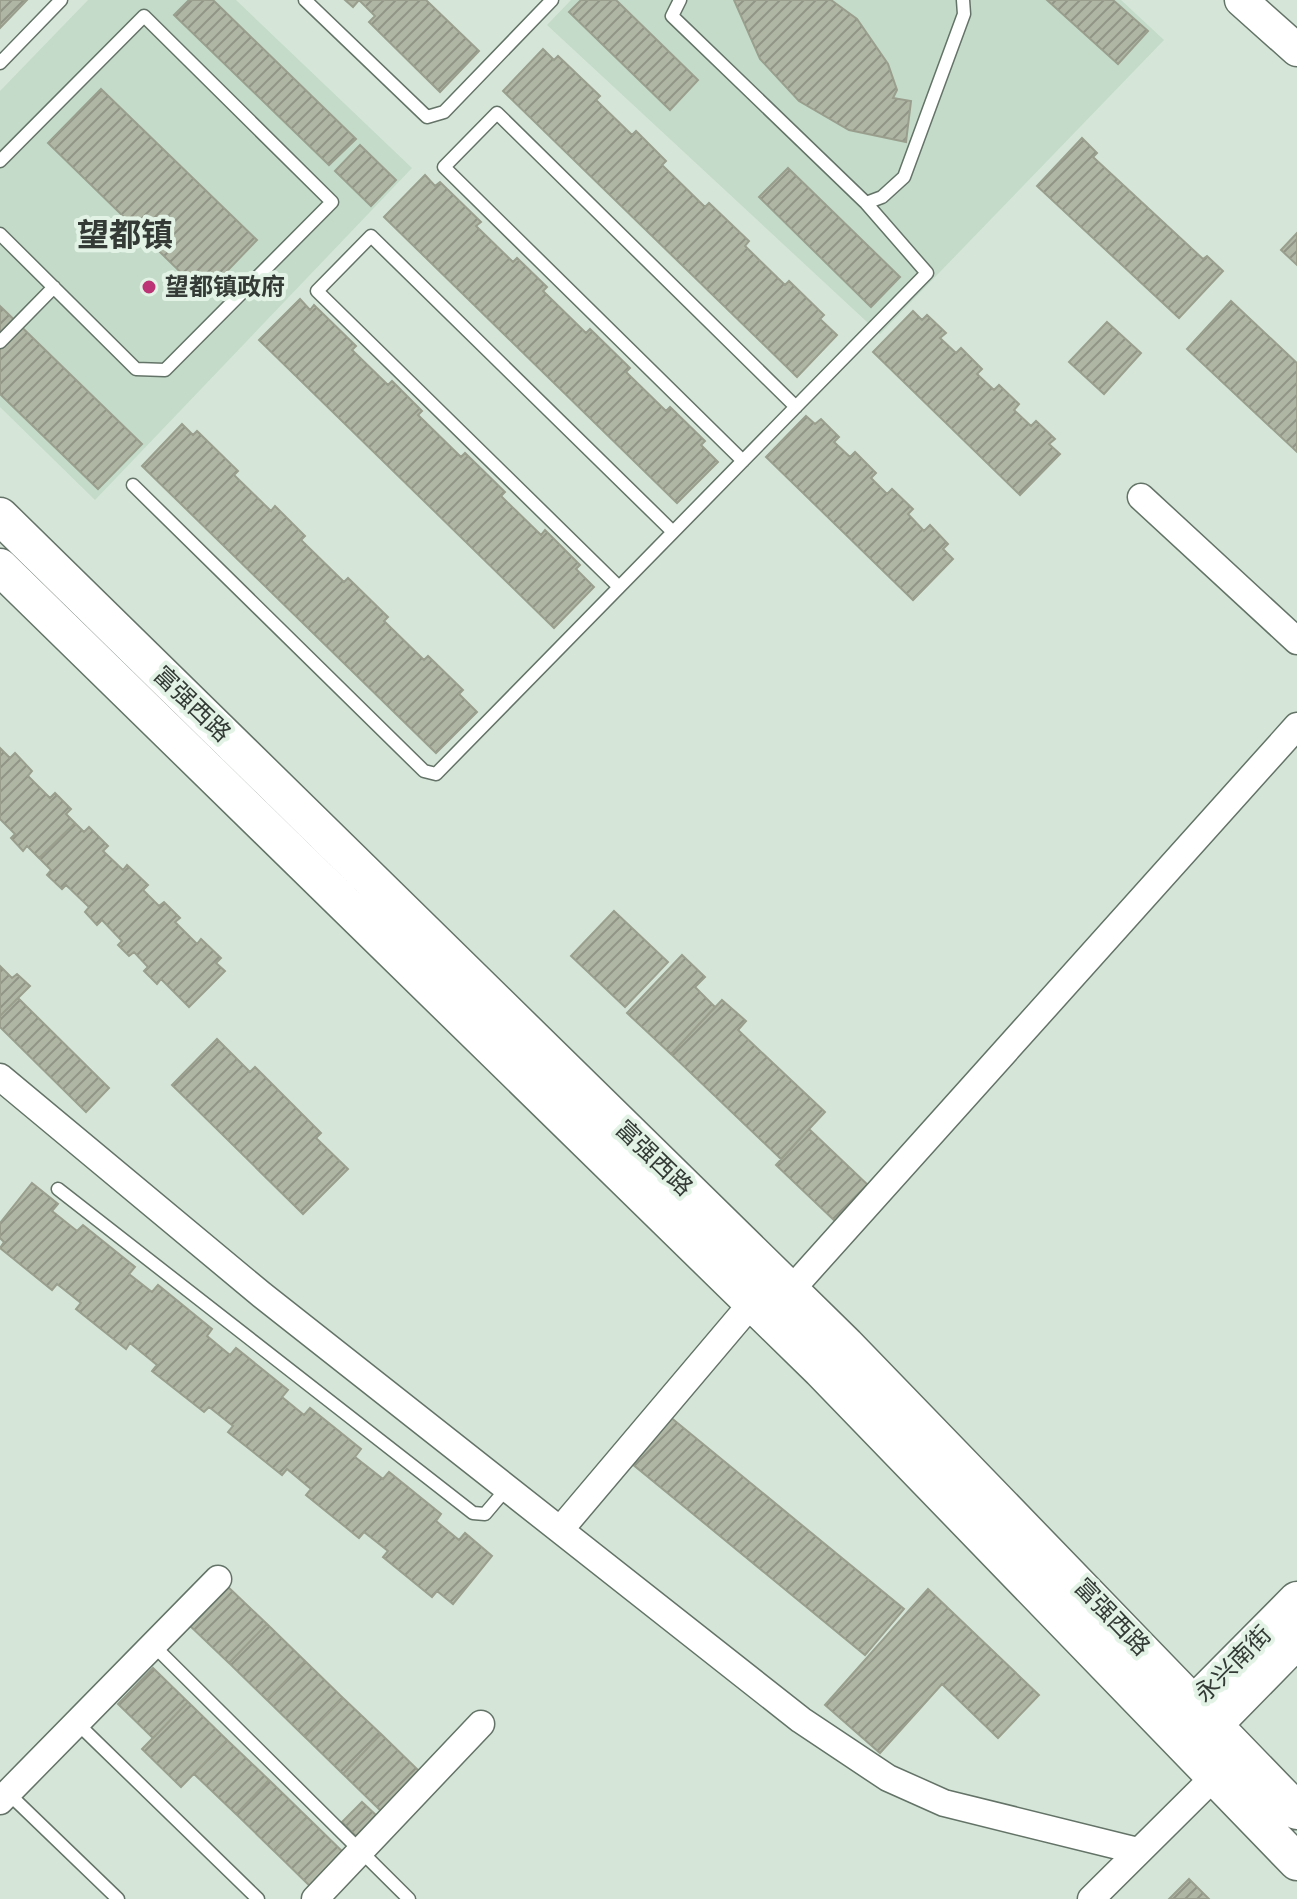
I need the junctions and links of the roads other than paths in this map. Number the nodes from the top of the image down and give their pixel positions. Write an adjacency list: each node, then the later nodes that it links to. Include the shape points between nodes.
1 (61, 0): 8 (lane)
2 (305, 0): 3 (lane, via 427,117 444,112)
3 (552, 0)
4 (680, 0): 10 (lane, via 672,16)
5 (963, 0): 10 (lane, via 964,14 904,177 882,197)
6 (1241, 0): 7 (street)
7 (1297, 50)
8 (0, 63)
9 (0, 161): 12 (lane, via 144,16 332,202 165,370 136,369)
10 (866, 203): 14 (lane, via 927,273)
11 (0, 234): 12 (lane)
12 (54, 287): 13 (lane)
13 (0, 342)
14 (796, 407): 15 (lane); 15 (lane, via 497,113 486,124 444,167)
15 (743, 461): 19 (lane)
16 (133, 485): 21 (lane, via 424,771 436,774)
17 (1141, 497): 22 (street)
18 (0, 516): 26 (main road, 富强西路)
19 (673, 532): 21 (lane); 21 (lane, via 371,236 360,247 317,291)
20 (0, 567): 27 (main road, 富强西路)
21 (619, 587)
22 (1297, 641)
23 (1297, 726): 26 (street)
24 (0, 1077): 28 (street, via 262,1295)
25 (58, 1189): 28 (lane, via 473,1513 485,1514)
26 (790, 1291): 36 (main road, 富强西路)
27 (752, 1303): 29 (street); 36 (main road, 富强西路)
28 (507, 1488): 29 (street)
29 (560, 1530): 41 (street, via 801,1720 888,1778 971,1811)
30 (218, 1579): 33 (street)
31 (1297, 1600): 36 (main road, 永兴南街)
32 (1297, 1640): 36 (main road, 永兴南街)
33 (153, 1645): 34 (street); 40 (lane)
34 (77, 1723): 38 (street); 44 (lane)
35 (481, 1724): 40 (street)
36 (1192, 1727): 37 (main road, 富强西路); 39 (main road, 富强西路)
37 (1215, 1776): 41 (street); 42 (main road, 富强西路)
38 (4, 1797): 43 (lane)
39 (1297, 1811)
40 (361, 1851): 45 (street); 46 (lane)
41 (1138, 1851): 47 (street)
42 (1297, 1862)
43 (118, 1899)
44 (258, 1899)
45 (315, 1899)
46 (409, 1899)
47 (1091, 1899)

